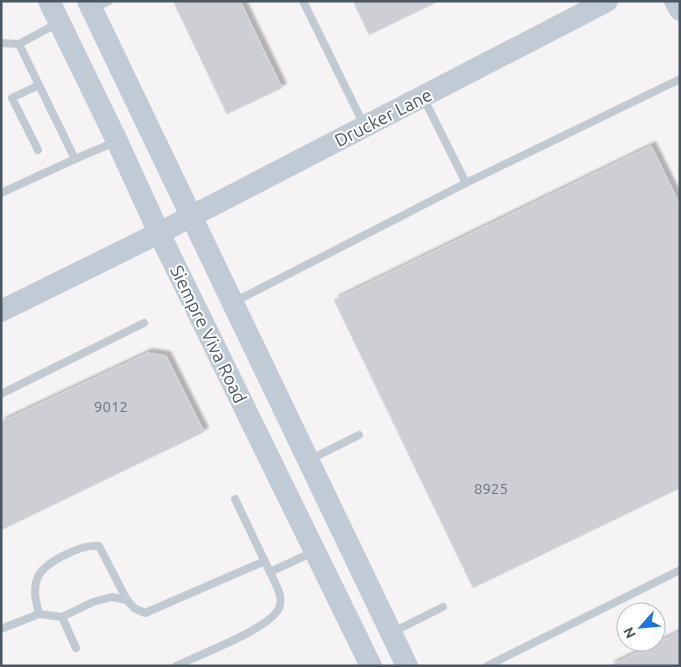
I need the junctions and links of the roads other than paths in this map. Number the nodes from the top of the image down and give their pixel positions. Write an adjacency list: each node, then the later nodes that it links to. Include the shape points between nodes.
1 (49, 1): 7 (main road, Siempre Viva Road)
2 (303, 1): 13 (lane)
3 (675, 1): 6 (main road)
4 (606, 2): 12 (main road, Drucker Lane)
5 (96, 4): 19 (main road, Siempre Viva Road)
6 (680, 10)
7 (60, 22): 9 (lane); 14 (main road, Siempre Viva Road)
8 (1, 42): 9 (lane)
9 (19, 44): 11 (lane)
10 (680, 79): 17 (lane)
11 (39, 85): 15 (lane, via 12,98); 16 (lane)
12 (422, 96): 13 (main road, Drucker Lane); 17 (lane)
13 (364, 126): 19 (main road, Drucker Lane)
14 (117, 141): 16 (lane); 20 (main road, Siempre Viva Road)
15 (38, 150)
16 (75, 159): 18 (lane)
17 (466, 183): 21 (lane)
18 (1, 193)
19 (191, 216): 20 (main road, Drucker Lane); 21 (main road, Siempre Viva Road)
20 (159, 233): 22 (main road, Drucker Lane); 28 (main road, Siempre Viva Road)
21 (233, 302): 26 (main road, Siempre Viva Road)
22 (1, 311)
23 (144, 323): 24 (lane)
24 (1, 394)
25 (359, 435): 26 (lane)
26 (310, 460): 37 (main road, Siempre Viva Road)
27 (235, 499): 29 (lane)
28 (315, 551): 31 (lane); 39 (main road, Siempre Viva Road)
29 (265, 561): 31 (lane); 32 (lane, via 145,613)
30 (680, 570): 42 (lane)
31 (270, 572): 40 (lane, via 281,596 279,608 270,620)
32 (126, 600): 34 (lane, via 99,546 90,545 61,557 37,578 34,598); 35 (lane, via 112,597 93,602)
33 (443, 607): 37 (lane)
34 (39, 614): 35 (lane); 36 (lane)
35 (62, 617): 38 (lane)
36 (1, 629)
37 (391, 633): 41 (main road, Siempre Viva Road)
38 (76, 648)
39 (367, 664)
40 (176, 666)
41 (407, 666)
42 (487, 666)

